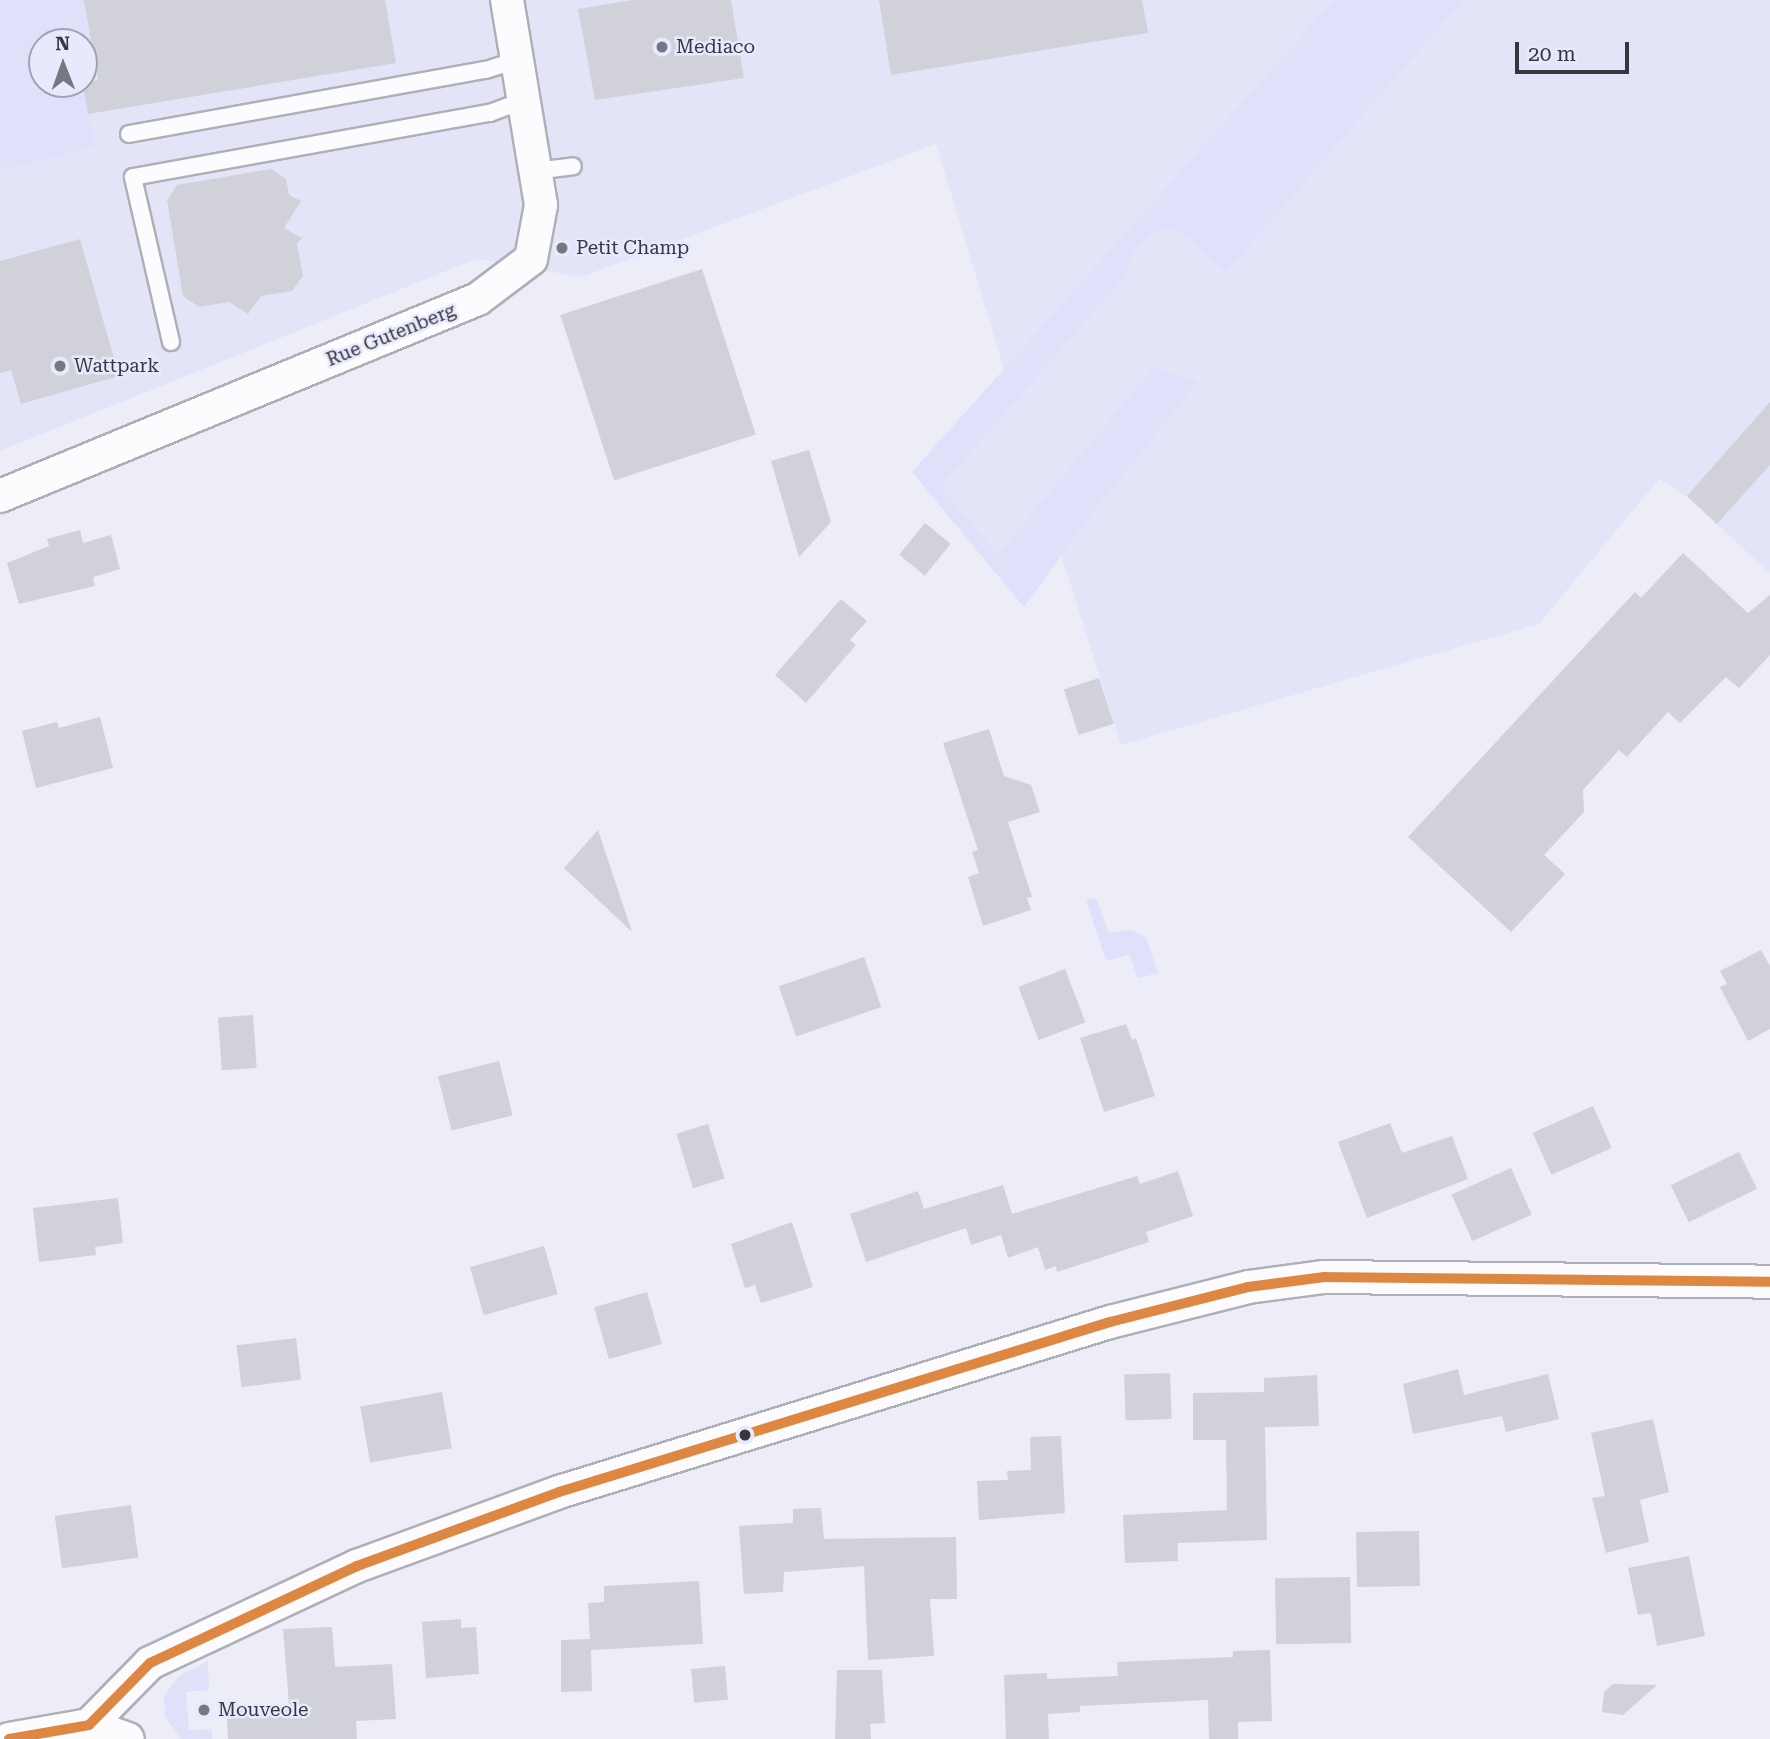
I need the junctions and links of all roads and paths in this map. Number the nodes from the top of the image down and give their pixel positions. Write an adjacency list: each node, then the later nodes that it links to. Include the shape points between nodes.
1 (507, 0): 2 (street, Rue Gutenberg)
2 (517, 60): 3 (street, Rue Gutenberg); 4 (lane, via 486,70)
3 (524, 100): 6 (street, Rue Gutenberg); 7 (lane, via 490,113 133,177)
4 (129, 134)
5 (573, 166): 6 (lane)
6 (535, 171): 8 (street, Rue Gutenberg, via 541,205 531,259 478,299)
7 (171, 342)
8 (2, 491)
9 (1770, 1282): 10 (street, via 1324,1278 1248,1287 1110,1322 559,1492 356,1566 150,1663)
10 (89, 1725): 11 (street); 12 (street)
11 (9, 1739)
12 (128, 1739)

